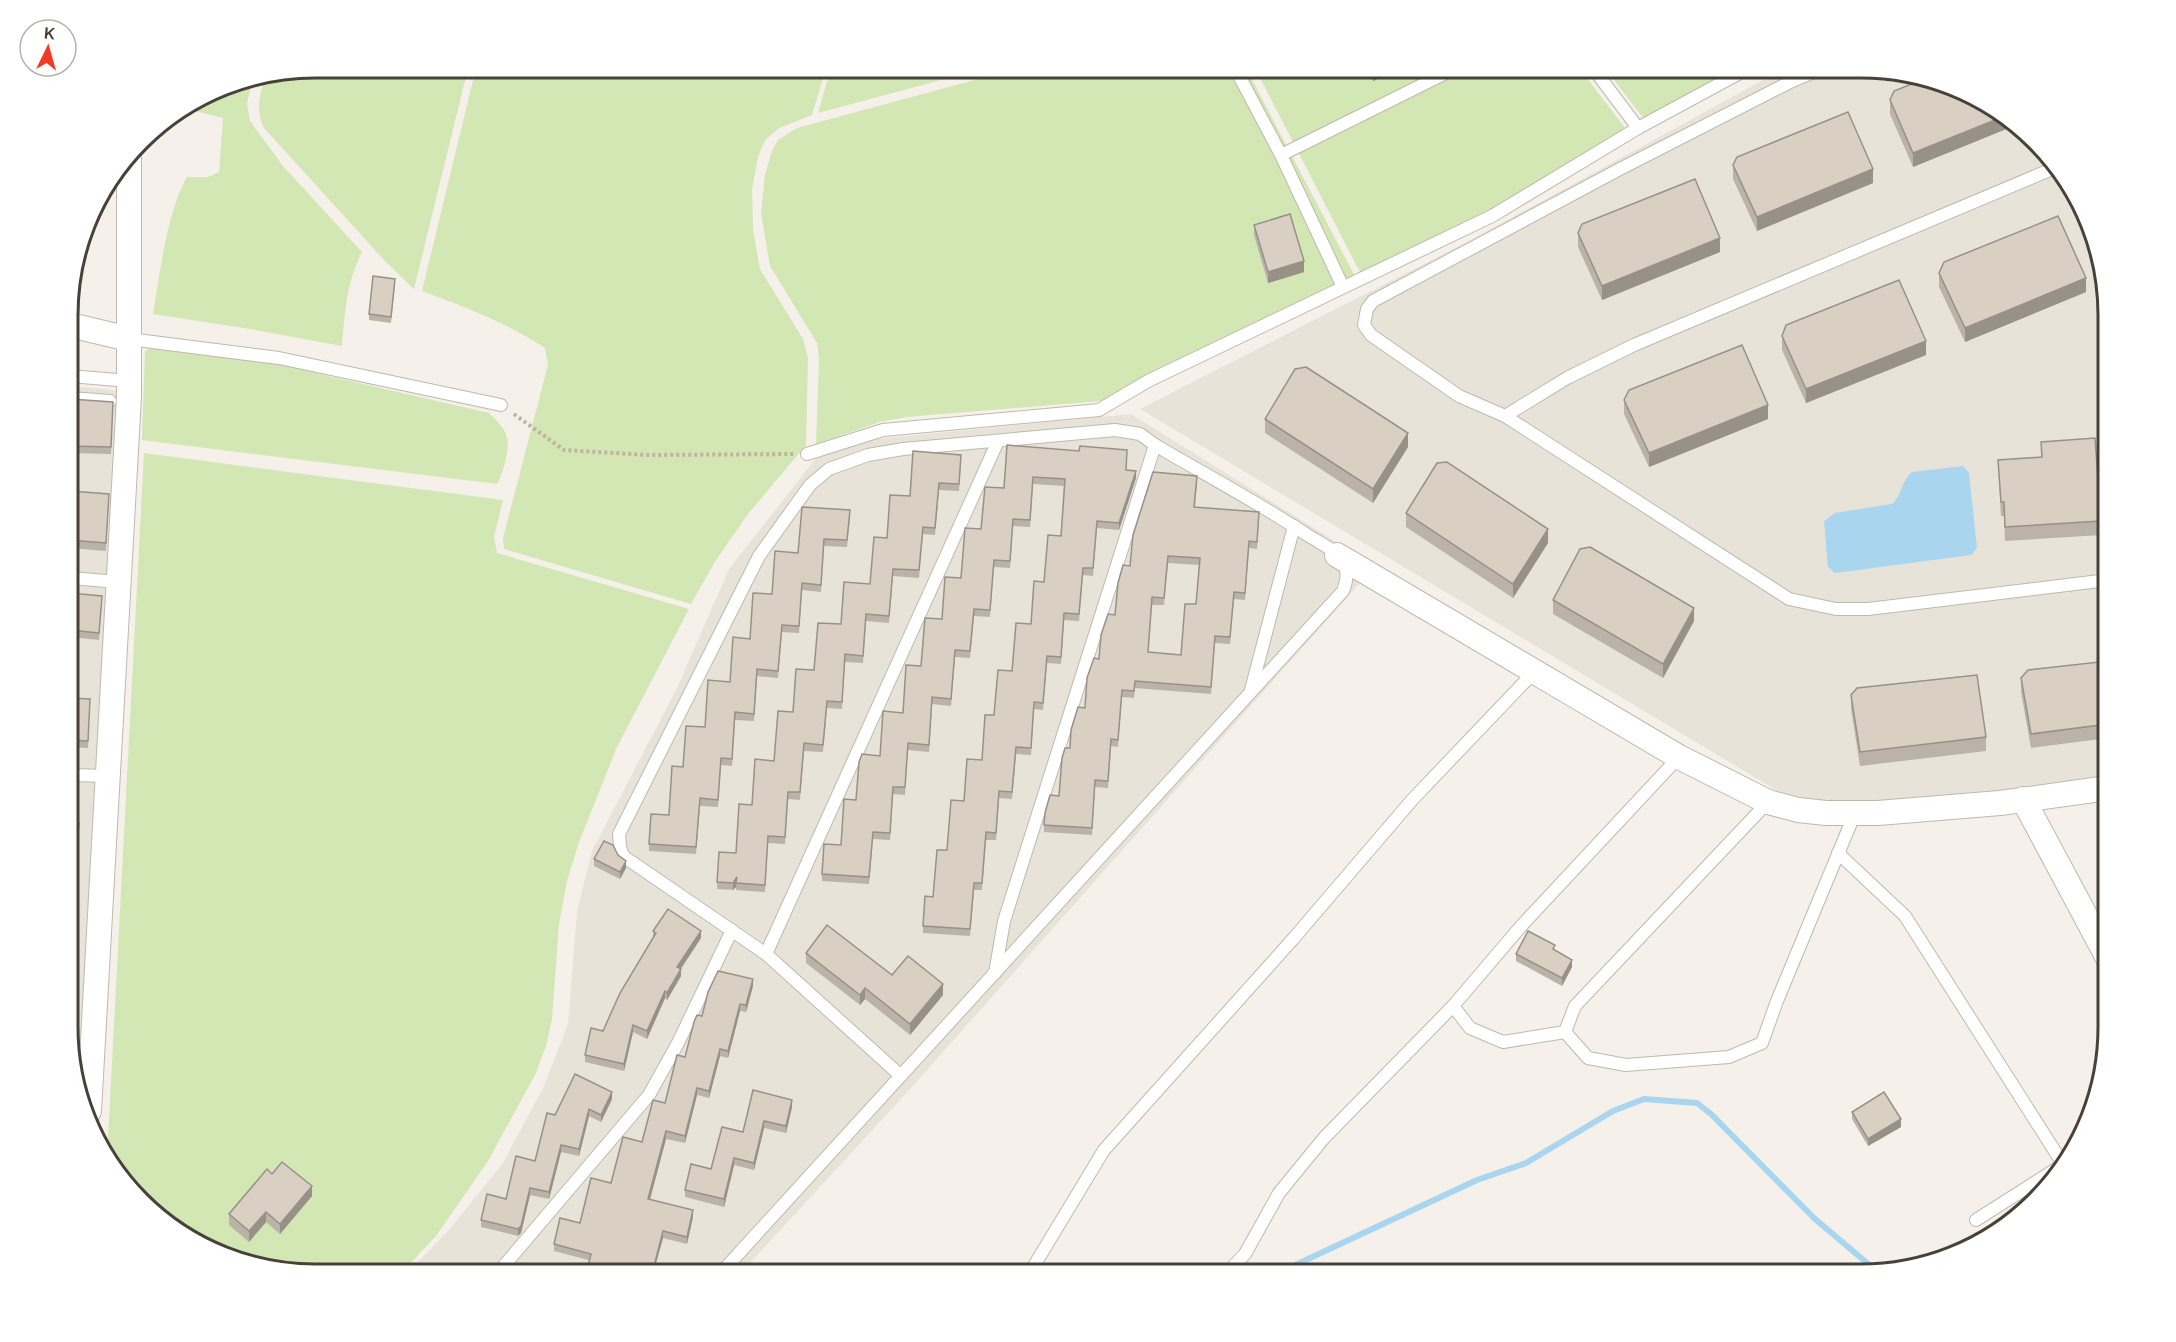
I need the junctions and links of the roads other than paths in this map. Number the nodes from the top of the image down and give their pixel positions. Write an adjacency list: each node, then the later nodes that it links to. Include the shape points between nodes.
1 (1240, 78): 7 (lane)
2 (1436, 78): 7 (lane)
3 (1600, 78): 6 (lane)
4 (1730, 78): 6 (lane)
5 (1799, 78): 18 (lane, via 1373,301 1364,317 1371,335 1459,396)
6 (1638, 128): 10 (lane, via 1492,216)
7 (1281, 155): 10 (lane)
8 (129, 169): 12 (street)
9 (2048, 170): 18 (lane, via 1635,345 1567,378)
10 (1343, 287): 21 (lane, via 1148,381 1099,410 883,429)
11 (78, 327): 12 (street)
12 (129, 339): 14 (street); 17 (lane, via 279,358)
13 (78, 377): 14 (lane)
14 (129, 381): 26 (street)
15 (78, 399): 16 (lane)
16 (110, 401)
17 (501, 405)
18 (1505, 416): 25 (lane, via 1789,599 1836,609 1868,609)
19 (998, 441): 20 (lane, via 1115,430 1140,434); 37 (lane, via 903,449 868,455 828,469 810,485 743,584 619,834 623,855); 39 (lane)
20 (1155, 445): 22 (lane); 40 (lane, via 1004,921)
21 (807, 454)
22 (1294, 526): 23 (lane); 28 (lane)
23 (1337, 555): 27 (street); 28 (lane, via 1347,572 1343,591)
24 (78, 579): 26 (lane)
25 (2098, 581)
26 (119, 582): 31 (street)
27 (1535, 671): 29 (street); 50 (lane, via 1412,800 1104,1150)
28 (1251, 692): 40 (lane)
29 (1679, 757): 34 (street); 41 (lane, via 1523,924)
30 (78, 775): 31 (lane)
31 (108, 776): 43 (street)
32 (2098, 789): 33 (street)
33 (2023, 799): 35 (street); 38 (street)
34 (1768, 802): 35 (street, via 1798,810); 42 (lane, via 1575,1006)
35 (1855, 813): 36 (lane)
36 (1838, 853): 42 (lane, via 1762,1043 1730,1057 1626,1065 1588,1058); 45 (lane, via 1905,916)
37 (732, 930): 39 (lane); 48 (lane, via 649,1095)
38 (2098, 939)
39 (766, 954): 44 (lane)
40 (995, 973): 44 (lane)
41 (1453, 1006): 42 (lane, via 1470,1028 1503,1042); 51 (lane, via 1324,1137 1279,1194)
42 (1565, 1032)
43 (82, 1068)
44 (901, 1076): 49 (lane)
45 (2060, 1155)
46 (2045, 1176): 47 (lane)
47 (1976, 1220)
48 (508, 1264)
49 (729, 1264)
50 (1035, 1264)
51 (1236, 1264)

